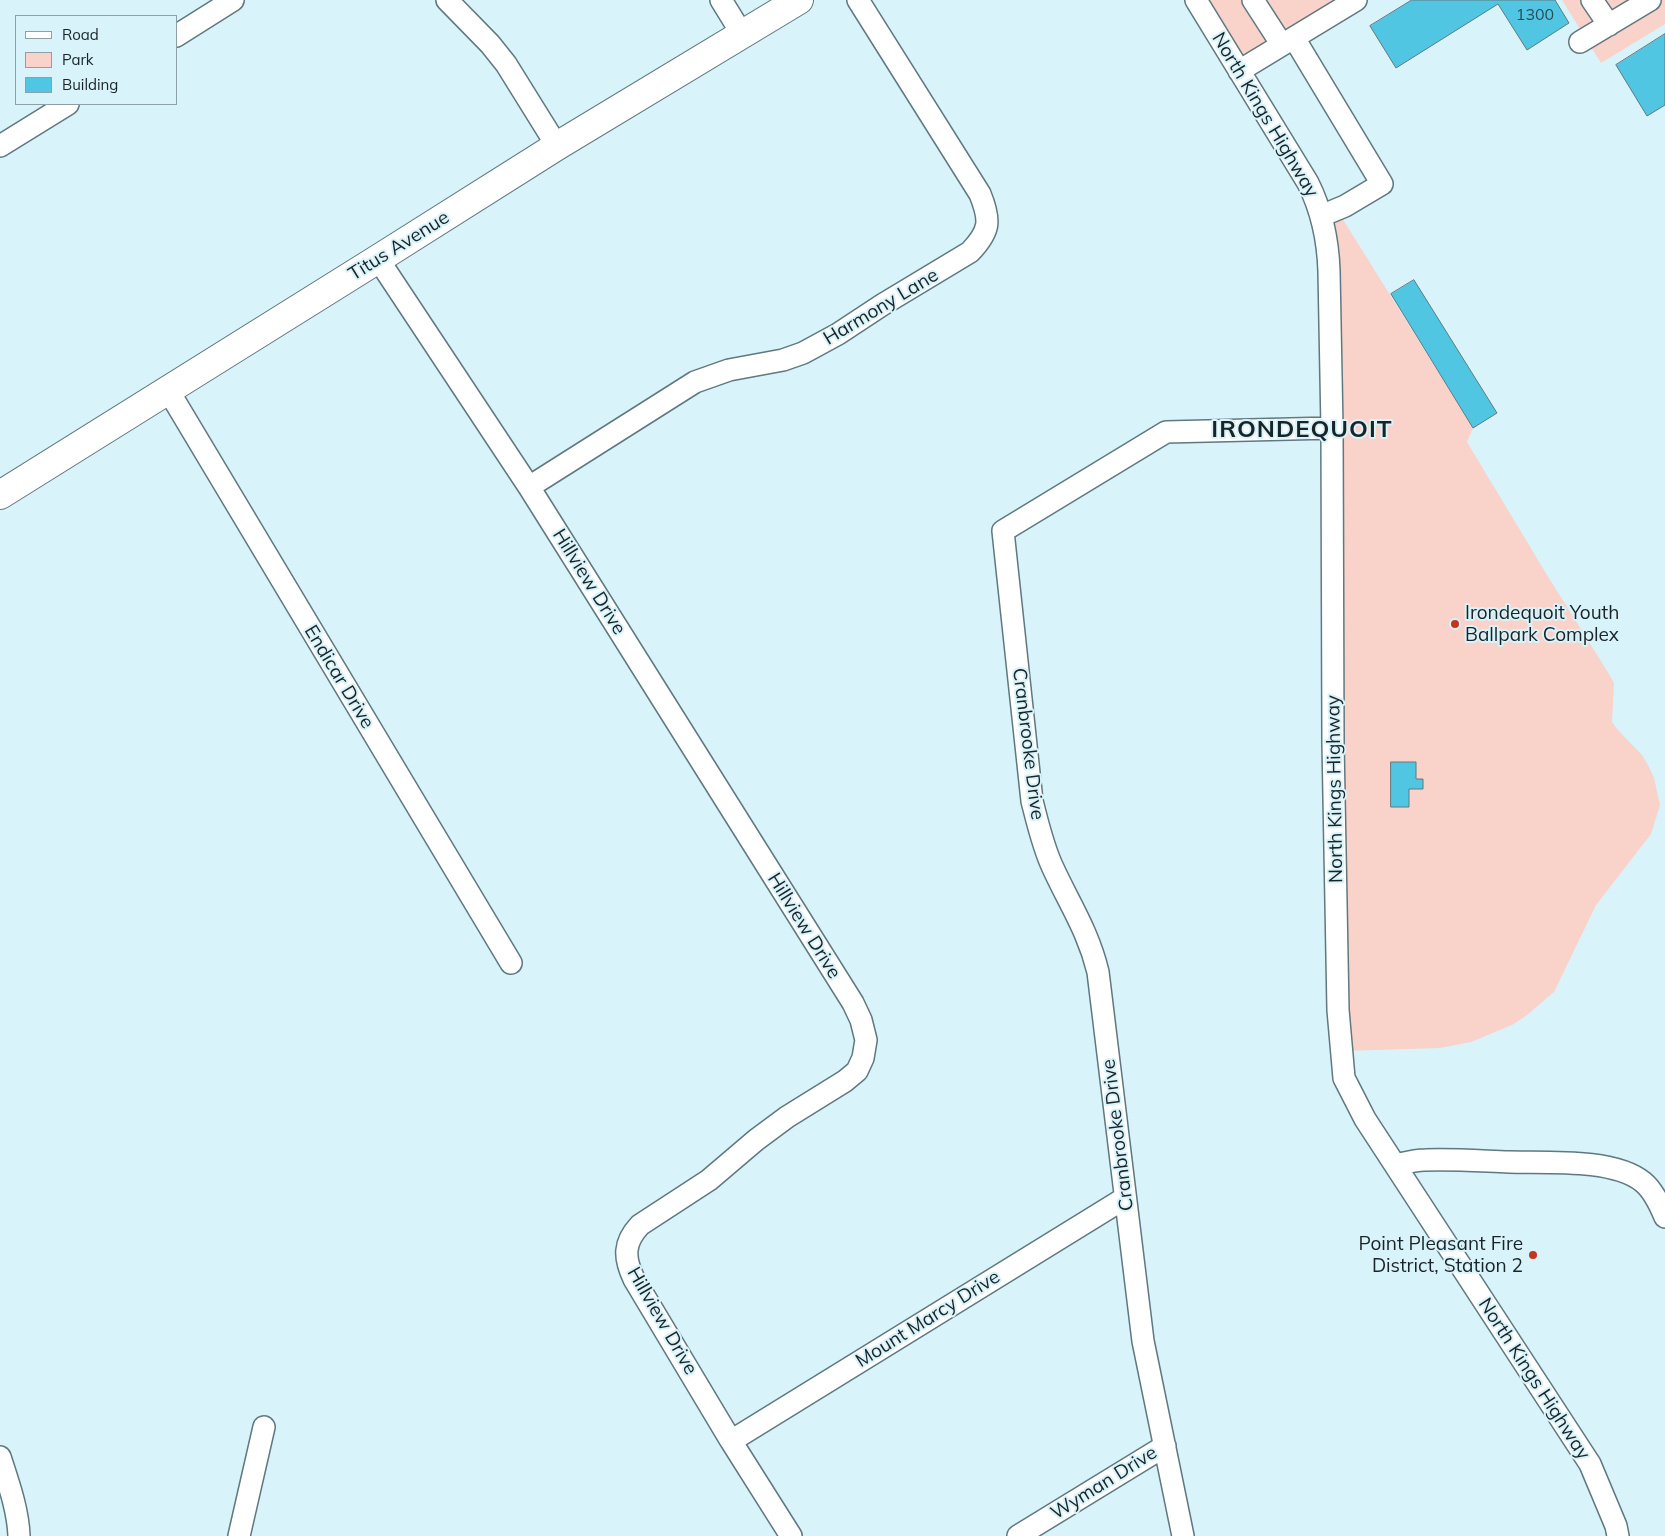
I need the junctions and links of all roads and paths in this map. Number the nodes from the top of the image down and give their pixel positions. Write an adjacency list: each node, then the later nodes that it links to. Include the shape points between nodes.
1 (234, 0): 13 (street)
2 (447, 0): 19 (street, via 506,64)
3 (721, 0): 12 (street)
4 (799, 0): 12 (main road, Titus Avenue)
5 (858, 0): 24 (street, Harmony Lane, via 980,194 987,213 987,228 980,242 970,252 838,334 783,360 729,370 695,382)
6 (1196, 0): 16 (street, North Kings Highway)
7 (1254, 0): 14 (street)
8 (1356, 0): 14 (street)
9 (1592, 0): 11 (street)
10 (1650, 0): 11 (street)
11 (1609, 25): 15 (street)
12 (742, 34): 19 (main road, Titus Avenue)
13 (178, 35)
14 (1288, 42): 16 (street); 20 (street, via 1382,184)
15 (1580, 42)
16 (1239, 70): 20 (street, North Kings Highway, via 1305,178)
17 (66, 105): 18 (street)
18 (0, 146)
19 (557, 146): 21 (main road, Titus Avenue)
20 (1322, 216): 23 (street, North Kings Highway, via 1329,261)
21 (378, 259): 22 (main road, Titus Avenue); 24 (street, Hillview Drive)
22 (168, 390): 25 (main road, Titus Avenue); 26 (street, Endicar Drive)
23 (1332, 428): 27 (street, North Kings Highway, via 1338,1010 1344,1078 1364,1119); 28 (street, Cranbrooke Drive, via 1166,432 1003,531 1032,801 1052,868 1086,934 1098,972)
24 (529, 487): 31 (street, Hillview Drive, via 862,1020 866,1040 857,1071 756,1140 709,1180 640,1225 628,1245 626,1257 634,1279)
25 (0, 495)
26 (511, 963)
27 (1394, 1165): 29 (street, via 1423,1160 1470,1160 1611,1168 1644,1182); 39 (street, North Kings Highway, via 1590,1464)
28 (1125, 1198): 31 (street, Mount Marcy Drive); 32 (street, Cranbrooke Drive, via 1143,1342)
29 (1665, 1217)
30 (264, 1427): 35 (street)
31 (732, 1441): 36 (street, Hillview Drive)
32 (1165, 1446): 37 (street, Wyman Drive); 38 (street, Cranbrooke Drive)
33 (0, 1457): 34 (street)
34 (19, 1536)
35 (238, 1536)
36 (791, 1536)
37 (1018, 1536)
38 (1183, 1536)
39 (1618, 1536)

